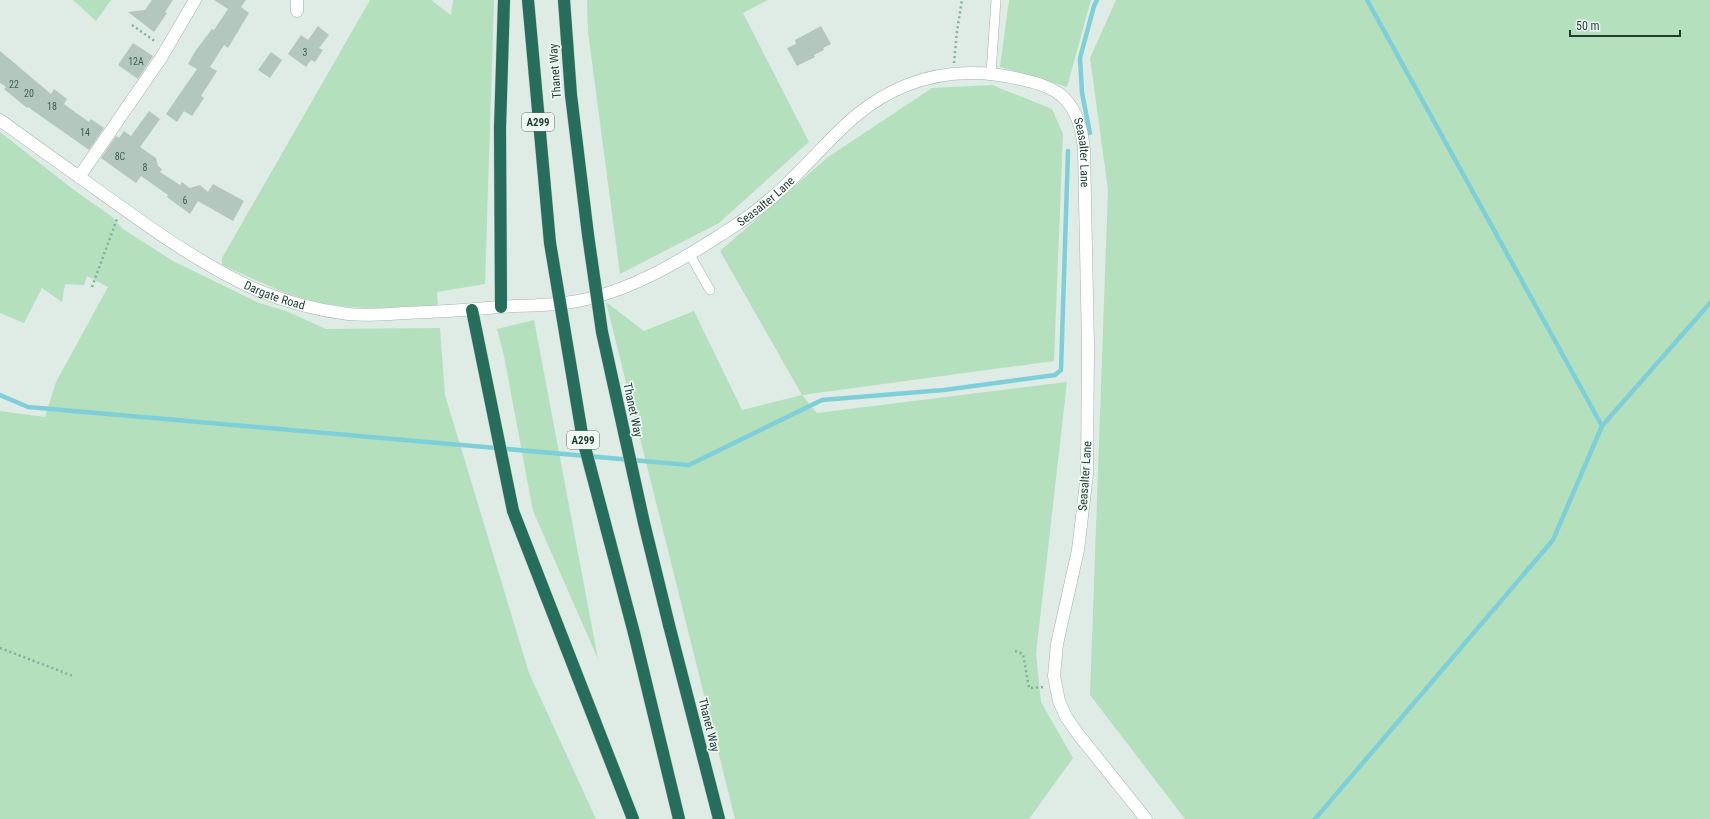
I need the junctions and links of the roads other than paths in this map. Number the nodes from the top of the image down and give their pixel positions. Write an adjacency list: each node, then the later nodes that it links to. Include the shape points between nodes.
1 (194, 0): 8 (street, via 167,49)
2 (504, 0): 11 (highway, via 500,128)
3 (528, 0): 14 (highway, Thanet Way / A299, bridge, via 550,244 583,440 634,633)
4 (564, 0): 15 (highway, Thanet Way, bridge, via 571,95 602,332 644,523)
5 (996, 0): 6 (lane)
6 (991, 73): 9 (street, Seasalter Lane, via 954,73 909,84 869,105 839,130 800,172 770,198 727,232); 16 (street, Seasalter Lane, via 1035,83 1060,95 1080,123 1084,150 1088,346 1087,474 1078,550 1054,667 1055,686 1066,716 1078,734)
7 (0, 120): 8 (street, Dargate Road)
8 (79, 177): 12 (street, Dargate Road, via 178,246 257,289 290,301 331,311 366,315)
9 (690, 255): 10 (lane); 11 (street, Seasalter Lane, via 620,290 586,300 542,306)
10 (710, 290)
11 (501, 307): 12 (street, Dargate Road)
12 (472, 310): 13 (highway, via 513,511)
13 (633, 819)
14 (679, 819)
15 (719, 819)
16 (1146, 819)

